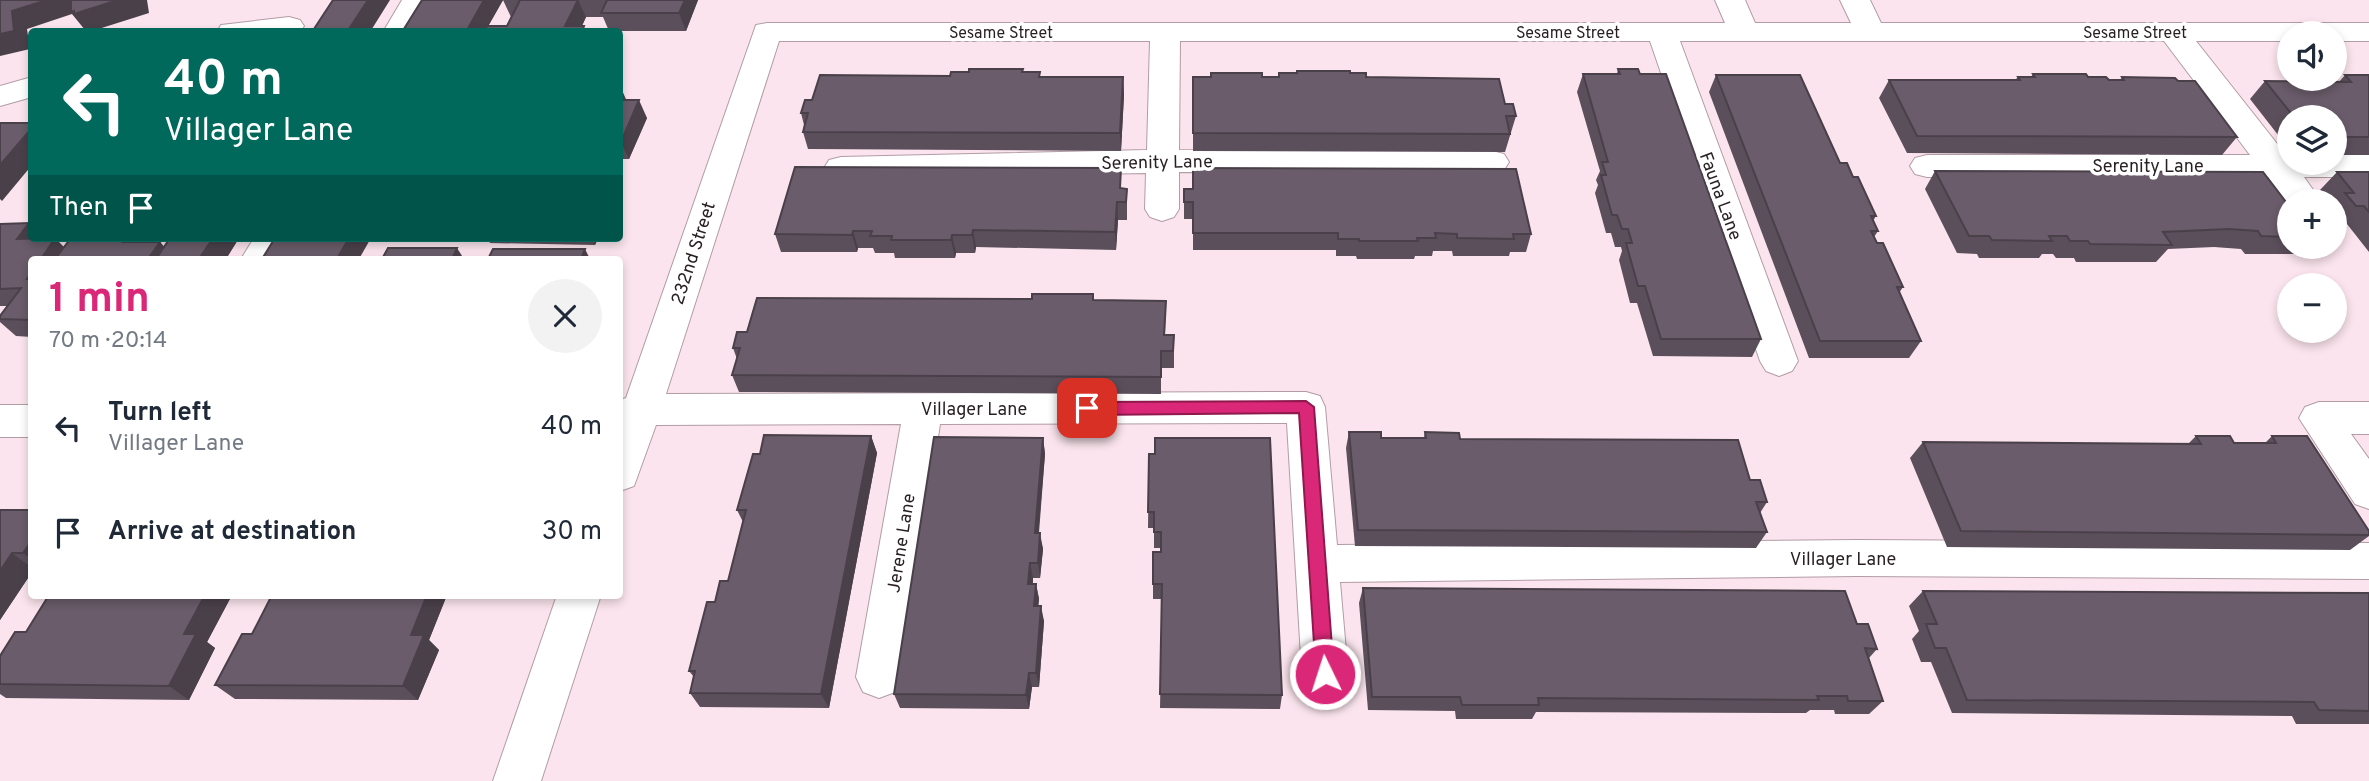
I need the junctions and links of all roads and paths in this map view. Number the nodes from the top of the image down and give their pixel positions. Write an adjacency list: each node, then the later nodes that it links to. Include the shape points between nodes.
1 (417, 0): 6 (street)
2 (1730, 0): 10 (street)
3 (1855, 0): 13 (street)
4 (289, 26): 5 (street)
5 (270, 28)
6 (400, 28)
7 (767, 32): 8 (street, Sesame Street); 28 (street, 232nd Street)
8 (1165, 32): 9 (street, Sesame Street); 16 (street)
9 (1662, 32): 10 (street, Sesame Street); 26 (street, Fauna Lane)
10 (1744, 32): 13 (street, Sesame Street)
11 (2173, 32): 12 (street, Sesame Street); 13 (street, Sesame Street); 19 (street)
12 (2369, 32)
13 (1871, 33)
14 (28, 88): 15 (street)
15 (0, 96)
16 (1164, 162): 17 (street, Serenity Lane); 22 (street, Serenity Lane); 25 (street)
17 (1492, 162)
18 (1927, 166): 19 (street, Serenity Lane)
19 (2277, 166)
20 (2347, 166): 21 (street, Serenity Lane)
21 (2369, 166)
22 (822, 168)
23 (2284, 175): 24 (street)
24 (2295, 189)
25 (1162, 209)
26 (1779, 361)
27 (923, 409): 28 (street, Villager Lane); 35 (street, Villager Lane, via 1306,407); 38 (street, Jerene Lane)
28 (630, 412): 32 (street, 232nd Street)
29 (2369, 418): 33 (street, via 2319,418)
30 (0, 421): 31 (street)
31 (28, 421)
32 (623, 455)
33 (2369, 492)
34 (2369, 561): 35 (street, Villager Lane, via 1843,558)
35 (1318, 564): 37 (street)
36 (578, 599): 39 (street)
37 (1325, 674)
38 (879, 677)
39 (517, 781)

